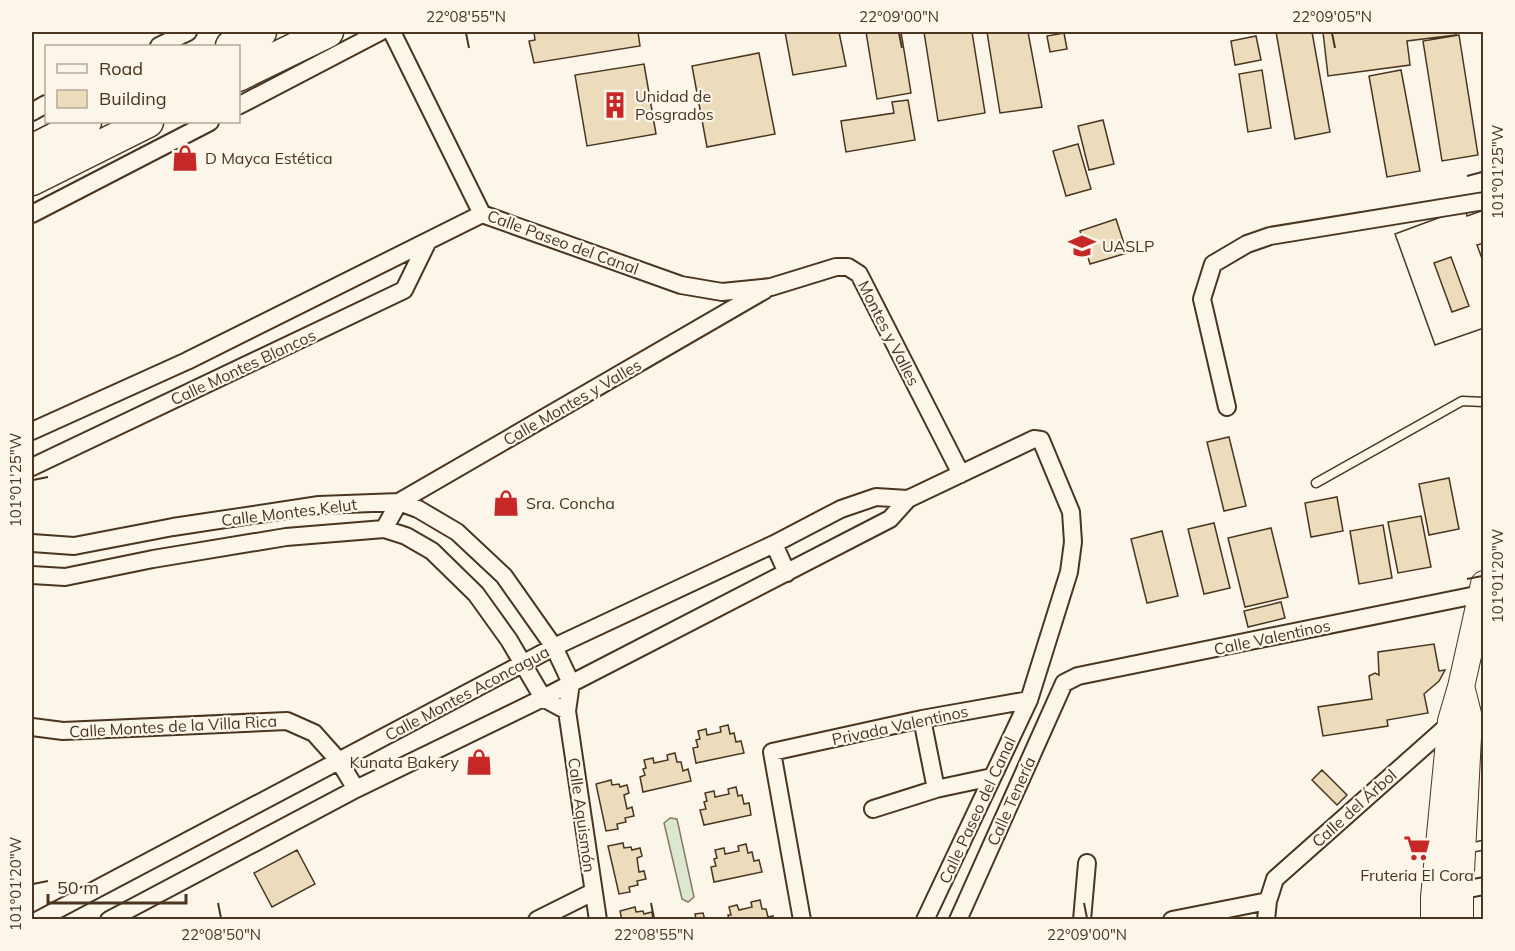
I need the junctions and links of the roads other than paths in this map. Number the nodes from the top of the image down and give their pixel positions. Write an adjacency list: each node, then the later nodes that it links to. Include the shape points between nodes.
1 (188, 32): 6 (street)
2 (261, 32): 7 (highway)
3 (328, 32): 8 (highway)
4 (380, 32): 9 (street)
5 (392, 32): 17 (street, Calle Paseo del Canal)
6 (161, 45)
7 (233, 45)
8 (240, 75)
9 (240, 105)
10 (84, 123): 13 (highway)
11 (146, 123): 14 (highway)
12 (208, 123): 16 (street)
13 (32, 150)
14 (32, 180)
15 (1484, 201): 21 (street, via 1270,236 1213,264 1202,299)
16 (32, 214)
17 (482, 214): 18 (street, Calle Montes Blancos); 19 (street, Calle Paseo del Canal, via 681,285 722,292)
18 (428, 241): 22 (street, Calle Montes Blancos, via 187,361); 23 (street, Calle Montes Blancos, via 404,290)
19 (771, 287): 24 (street, Montes y Valles, via 836,267 848,267 858,274); 27 (street, Calle Montes y Valles)
20 (1484, 402): 25 (lane, via 1462,401)
21 (1227, 407)
22 (32, 431)
23 (32, 467)
24 (961, 474): 26 (street, Calle Montes Aconcagua); 29 (street, Calle Montes Aconcagua, via 1034,439 1041,440 1071,513)
25 (1316, 483)
26 (908, 499): 31 (street, Calle Montes Aconcagua, via 876,497 841,508); 32 (street, Calle Montes Aconcagua, via 890,519)
27 (399, 502): 28 (street); 30 (street, Calle Montes Kelut, via 319,505 74,546); 35 (street, Calle Montes Kelut, via 457,531 475,547 504,576)
28 (384, 529): 33 (street, Calle Montes Kelut, via 286,537 65,577); 36 (street, Calle Montes Kelut, via 432,551 476,594)
29 (1073, 542): 40 (street, Calle Paseo del Canal, via 1069,572)
30 (32, 543)
31 (774, 544): 32 (street); 35 (street, Calle Montes Aconcagua)
32 (786, 573): 37 (street, Calle Montes Aconcagua)
33 (32, 575)
34 (1482, 589): 38 (street, Calle Valentinos, via 1078,676); 43 (main road, via 1461,687)
35 (554, 647): 36 (street, Calle Montes Aconcagua); 37 (street, Calle Montes Kelut)
36 (522, 664): 39 (street, Calle Montes Kelut); 45 (street, Calle Montes Aconcagua)
37 (571, 683): 39 (street, Calle Montes Aconcagua); 41 (street, Calle Aquismón)
38 (1064, 683): 62 (street, Calle Tenería)
39 (543, 698): 41 (street); 47 (street, Calle Montes Aconcagua)
40 (1029, 700): 42 (street, Privada Valentinos); 46 (street, Calle Paseo del Canal)
41 (567, 711): 53 (street, Calle Aquismón)
42 (922, 719): 48 (street); 60 (street, Privada Valentinos, via 772,752)
43 (1466, 719): 50 (main road); 54 (street, Calle del Árbol, via 1275,879); 55 (main road)
44 (32, 727): 45 (street, Calle Montes de la Villa Rica, via 63,731 287,721 314,733)
45 (339, 761): 47 (street, Calle Montes de la Villa Rica); 56 (street, Calle Montes Aconcagua)
46 (992, 777): 48 (street); 61 (street, Calle Paseo del Canal)
47 (356, 789): 57 (street, Calle Montes Aconcagua)
48 (936, 789): 49 (street)
49 (873, 809)
50 (1473, 848): 52 (main road)
51 (1087, 863): 63 (street)
52 (1472, 889): 55 (street); 66 (main road)
53 (593, 892): 58 (street); 59 (street, Calle Aquismón)
54 (1268, 901): 64 (street); 65 (street, Calle del Árbol)
55 (1434, 908)
56 (38, 920)
57 (109, 920)
58 (537, 920)
59 (598, 920)
60 (802, 920)
61 (925, 920)
62 (958, 920)
63 (1082, 920)
64 (1172, 920)
65 (1266, 920)
66 (1460, 920)

